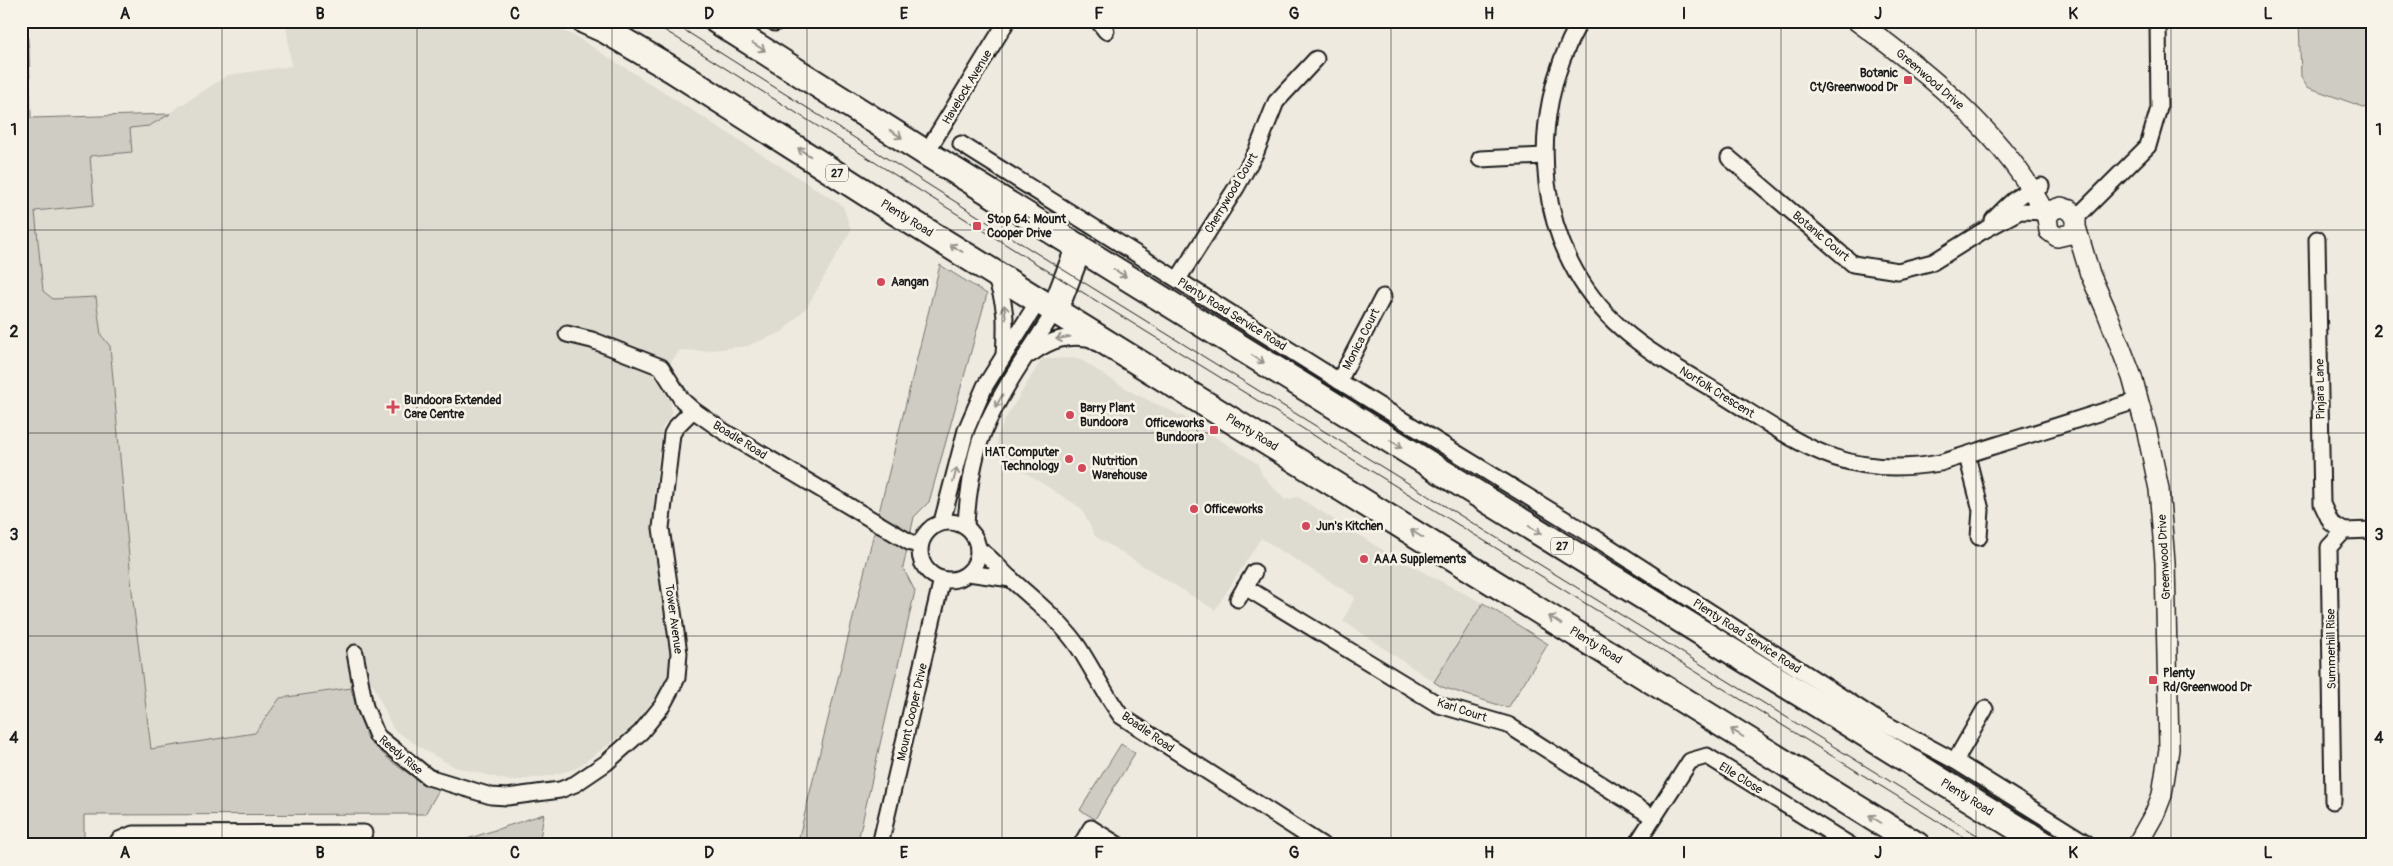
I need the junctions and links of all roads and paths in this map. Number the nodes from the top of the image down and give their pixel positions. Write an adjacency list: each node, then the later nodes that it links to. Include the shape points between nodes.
1 (585, 21): 20 (highway, Plenty Road / 27, one-way to 1, via 673,70)
2 (717, 21): 9 (highway, Plenty Road / 27, one-way to 9)
3 (1007, 21): 9 (street, Havelock Avenue)
4 (1580, 21): 10 (street, Norfolk Crescent, via 1555,77 1548,106)
5 (1857, 21): 15 (street, Greenwood Drive, via 1928,75 2025,166)
6 (2158, 21): 16 (street, via 2159,108 2148,146 2108,186)
7 (1316, 59): 21 (street, Cherrywood Court, via 1276,102 1256,152)
8 (961, 144): 13 (street, Plenty Road Service Road)
9 (926, 153): 14 (highway, Plenty Road / 27)
10 (1544, 156): 12 (street); 31 (street, Norfolk Crescent, via 1553,217 1574,267 1603,309 1638,341 1785,435 1831,458 1891,467 1924,466)
11 (1729, 158): 17 (street, Botanic Court, via 1854,264 1898,271 1933,262)
12 (1480, 159)
13 (1000, 169): 14 (street); 21 (street, Plenty Road Service Road)
14 (967, 178): 19 (highway, Plenty Road / 27)
15 (2036, 188): 16 (street, Greenwood Drive); 17 (street, Botanic Court, via 2016,197)
16 (2061, 218): 17 (street, Botanic Court, via 2032,210 2020,211); 29 (street, Greenwood Drive, via 2122,348)
17 (1981, 232)
18 (2317, 239): 36 (street, Pinjara Lane, via 2322,504 2331,522)
19 (1079, 247): 23 (highway); 32 (highway, Plenty Road / 27, one-way to 32)
20 (992, 270): 23 (highway, Plenty Road / 27); 26 (street, one-way to 20, via 1006,322 1002,294)
21 (1178, 279): 28 (street, Plenty Road Service Road)
22 (1383, 297): 28 (street, Monica Court)
23 (1047, 305): 25 (highway, Plenty Road / 27); 26 (street); 27 (street)
24 (566, 334): 30 (street, Boadle Road, via 592,340 661,367 677,393)
25 (1108, 343): 27 (street, one-way to 27, via 1080,336 1061,337 1043,345); 61 (highway, Plenty Road / 27, one-way to 25)
26 (1004, 356): 33 (street, one-way to 26, via 966,430 985,386)
27 (1024, 360): 34 (street, one-way to 34, via 982,434 967,501)
28 (1339, 381): 32 (street, Plenty Road Service Road)
29 (2139, 400): 31 (street, Norfolk Crescent); 62 (street, Greenwood Drive, via 2154,463 2163,528 2169,749 2162,795)
30 (693, 410): 38 (street, Boadle Road, via 911,543); 47 (street, Tower Avenue, via 672,434 661,528 680,653 677,678 670,693 641,732 606,763 575,784 544,794)
31 (1967, 456): 37 (street, via 1981,510)
32 (1459, 469): 46 (street, Plenty Road Service Road, via 1597,539 1873,717); 53 (highway, Plenty Road / 27, one-way to 53)
33 (942, 522): 34 (street); 38 (street, via 928,530)
34 (966, 527): 39 (street, via 973,533)
35 (2372, 530): 36 (street)
36 (2344, 531): 48 (street, Summerhill Rise, via 2329,547)
37 (1979, 537)
38 (920, 544): 43 (street, via 920,554 927,570)
39 (978, 549): 41 (street, via 978,558); 42 (street, Boadle Road)
40 (1254, 572): 50 (street, Karl Court, via 1242,593 1439,705 1508,724)
41 (968, 573): 42 (street); 43 (street, via 960,578)
42 (1011, 579): 54 (street, Boadle Road, via 1060,624 1121,716)
43 (942, 580): 56 (street, Mount Cooper Drive)
44 (356, 653): 47 (street, Reedy Rise, via 365,707 377,736 428,777 491,796)
45 (1986, 709): 46 (street)
46 (1955, 761): 49 (street, Plenty Road Service Road)
47 (507, 797)
48 (2332, 801)
49 (2033, 810): 53 (street); 55 (street, Plenty Road Service Road)
50 (1653, 817): 59 (street, Elle Close); 60 (street, Elle Close, via 1690,761 1707,756)
51 (364, 833): 52 (street, via 133,834)
52 (118, 842)
53 (2043, 843)
54 (1321, 844)
55 (2088, 844)
56 (880, 845)
57 (1081, 845): 58 (street, via 1091,828)
58 (1118, 845)
59 (1636, 845)
60 (1850, 845)
61 (1917, 845)
62 (2137, 845)

